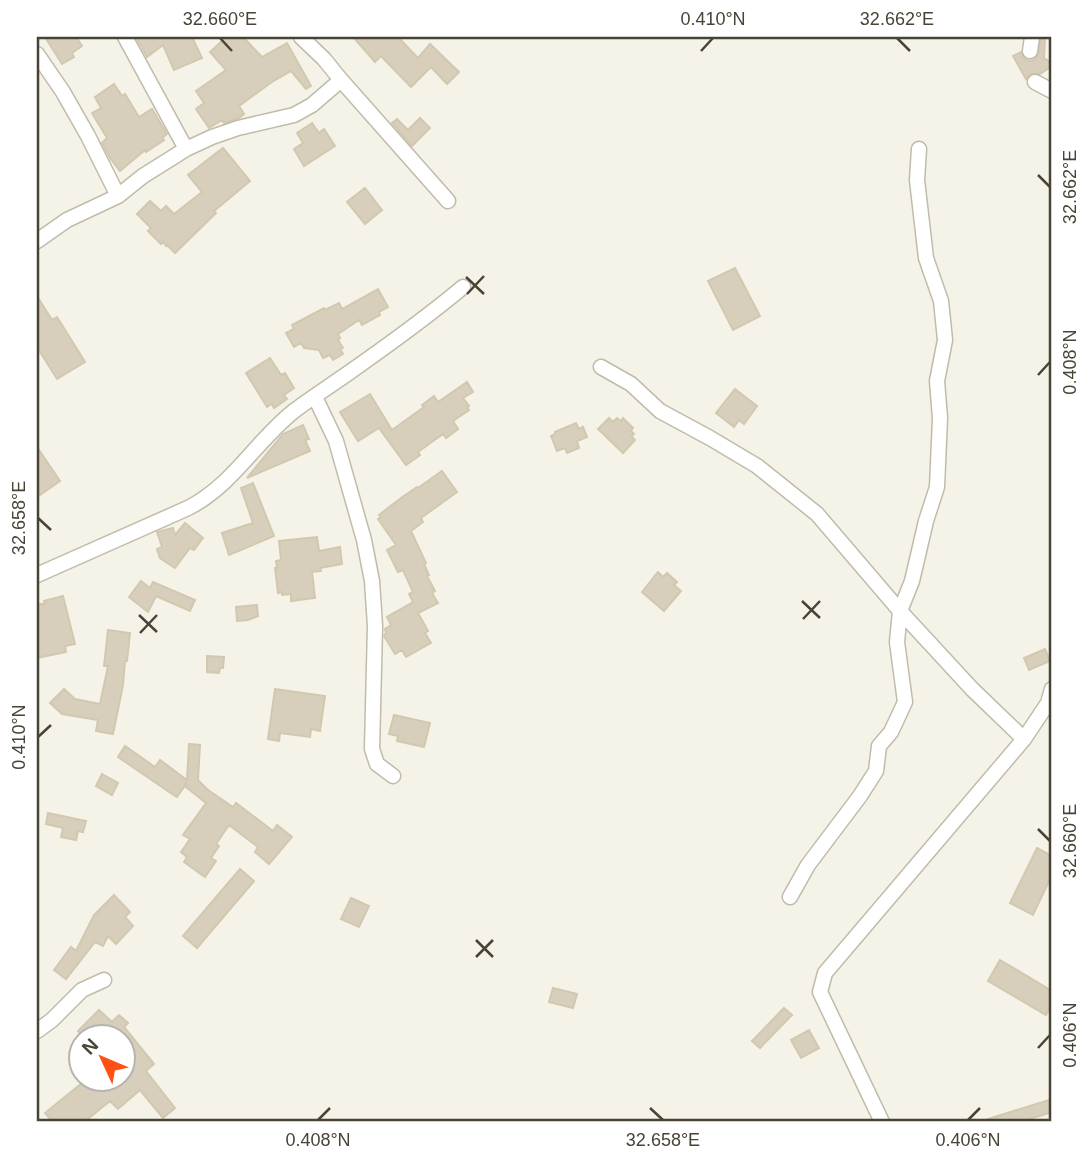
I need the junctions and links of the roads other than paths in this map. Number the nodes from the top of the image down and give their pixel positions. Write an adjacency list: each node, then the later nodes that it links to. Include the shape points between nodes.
1 (125, 37): 7 (street)
2 (302, 37): 4 (street)
3 (37, 54): 9 (street, via 63,92)
4 (341, 80): 7 (street, via 294,115 238,128); 10 (street)
5 (1035, 82): 6 (street)
6 (1052, 91)
7 (186, 149): 9 (street)
8 (919, 149): 16 (street, via 917,180 926,258 942,301 946,340 937,381 937,487)
9 (118, 196): 11 (street, via 67,220)
10 (448, 201)
11 (37, 241)
12 (463, 287): 14 (street)
13 (601, 367): 16 (street, via 631,384 660,411 757,466 817,514)
14 (315, 397): 15 (street, via 271,432 210,496); 19 (street, via 336,441 364,540 375,626 372,749 377,764)
15 (37, 575)
16 (900, 611): 18 (street); 20 (street, via 897,642 905,702 879,746 876,771)
17 (1052, 689): 18 (street)
18 (1024, 739): 23 (street, via 825,973 820,992)
19 (393, 776)
20 (790, 897)
21 (104, 980): 22 (street, via 82,990)
22 (37, 1031)
23 (882, 1122)

